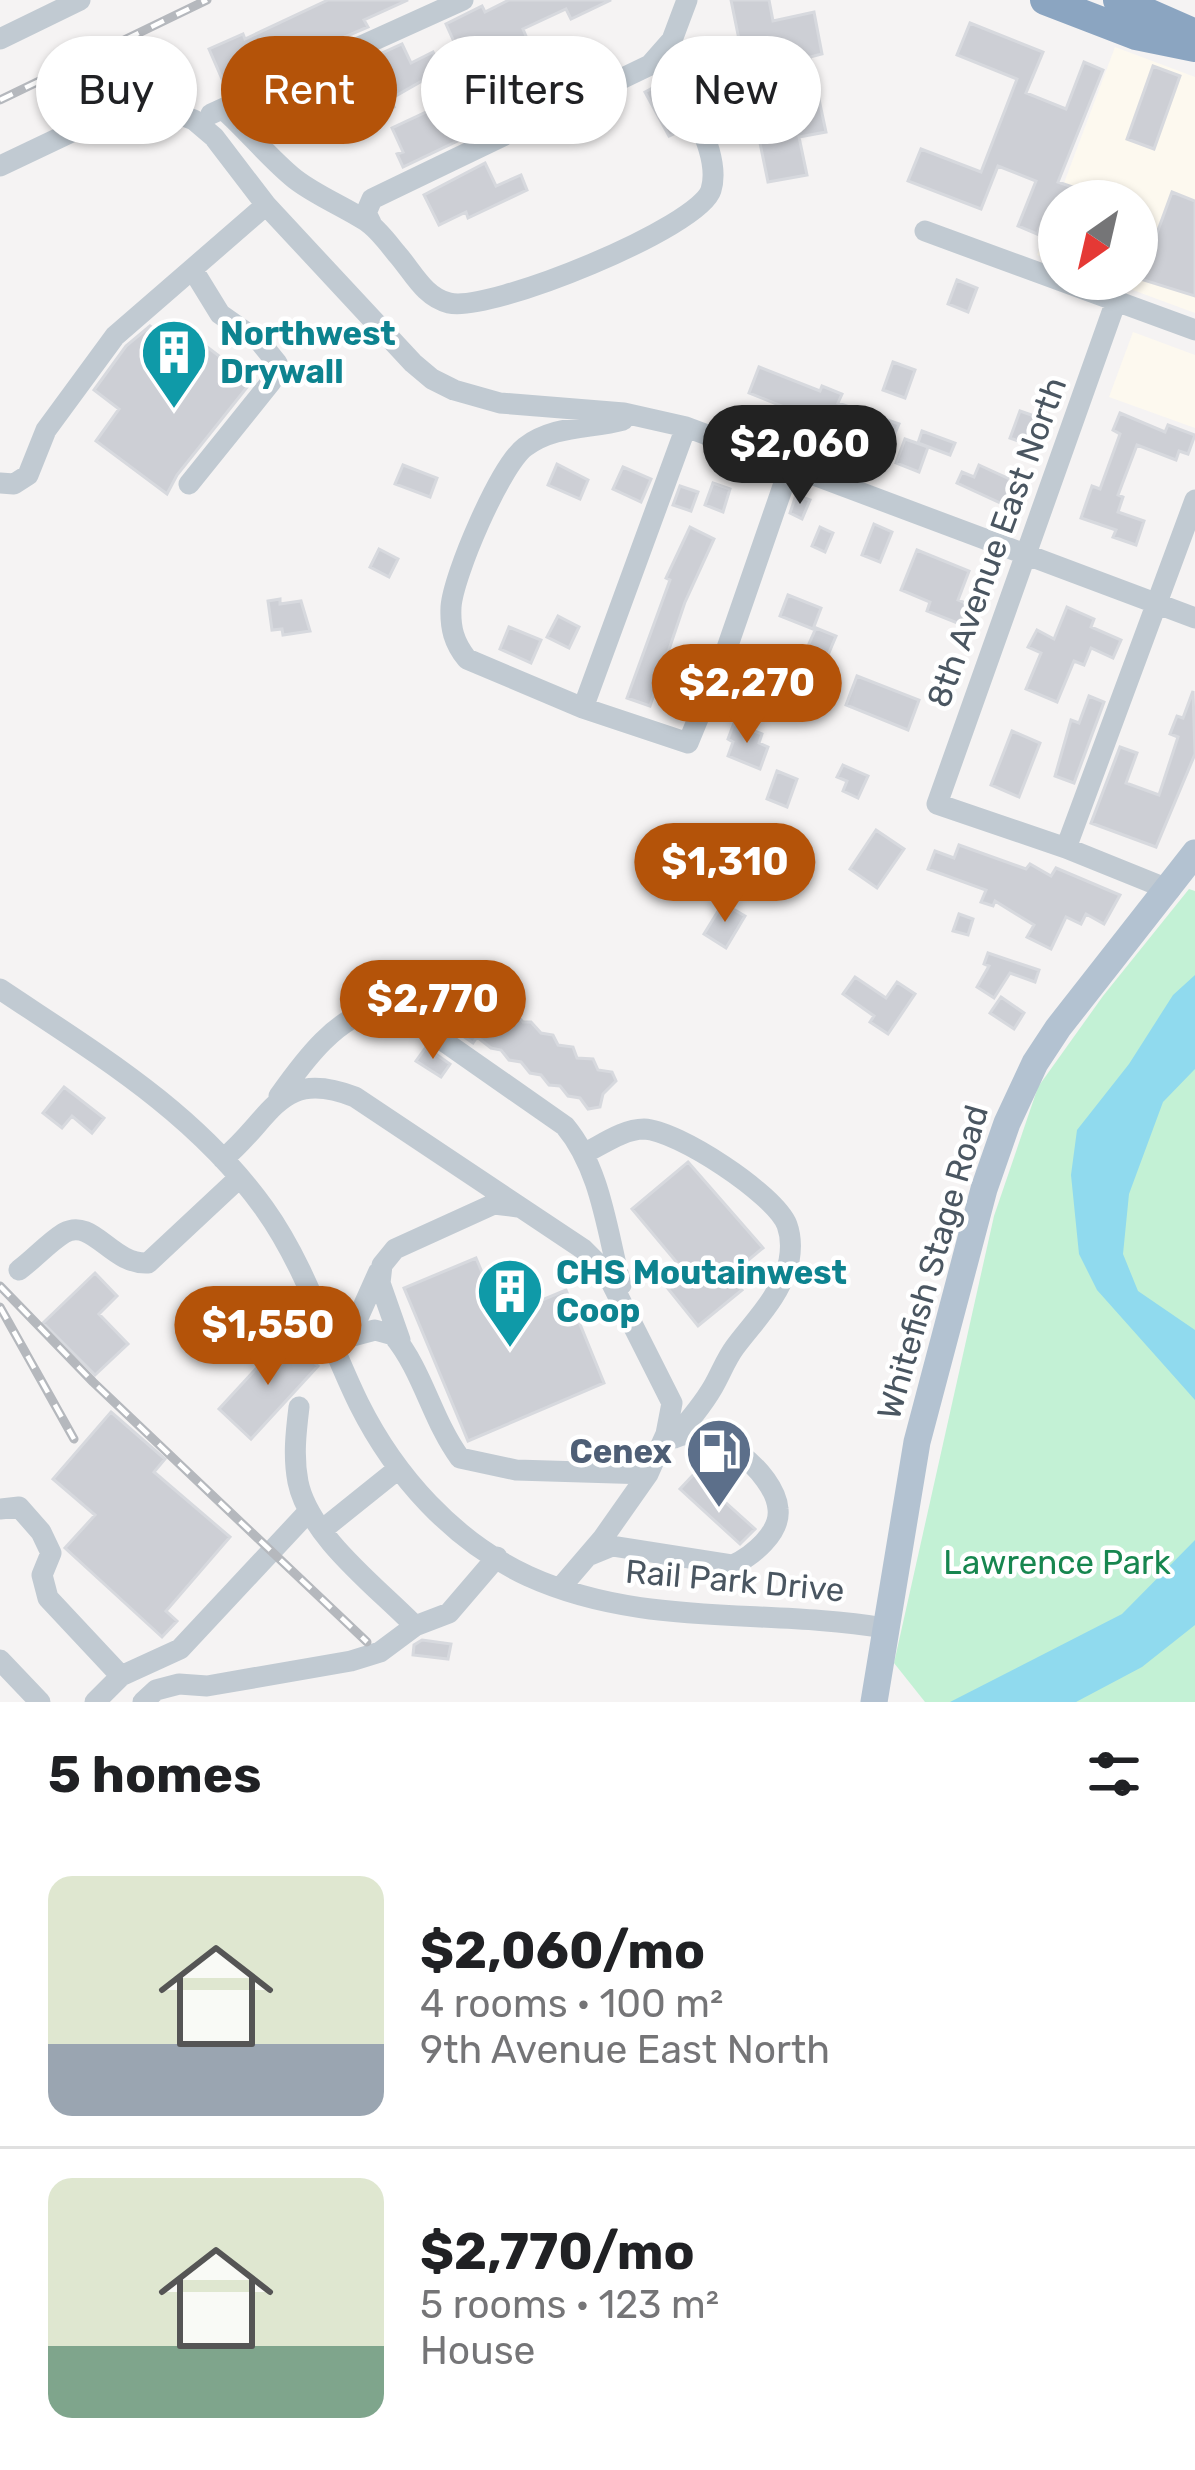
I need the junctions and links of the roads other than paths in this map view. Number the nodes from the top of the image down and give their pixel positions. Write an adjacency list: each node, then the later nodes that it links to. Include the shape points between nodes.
1 (80, 0): 9 (street)
2 (463, 0): 7 (street)
3 (687, 0): 8 (street)
4 (1045, 0): 10 (highway, via 1136,35)
5 (1118, 0): 6 (highway)
6 (1195, 34)
7 (384, 36)
8 (673, 36)
9 (0, 39)
10 (1195, 47)
11 (651, 62): 18 (street, via 372,199)
12 (197, 123): 17 (street)
13 (46, 144): 16 (street)
14 (259, 144): 18 (street, via 300,183)
15 (704, 144): 18 (street, via 713,184 693,213 557,279 474,304 432,296)
16 (0, 166)
17 (266, 205): 20 (street); 23 (street, via 432,379 500,403)
18 (371, 224)
19 (926, 231): 21 (street)
20 (194, 271): 26 (street, via 116,336 46,430 28,476); 27 (street, via 220,314 277,363 271,382)
21 (1116, 302): 22 (street); 29 (street, 8th Avenue East North)
22 (1195, 330)
23 (638, 416): 24 (street); 32 (street, via 556,430 522,448 466,553 451,604 454,643 466,659)
24 (686, 428): 25 (street); 32 (street)
25 (790, 466): 29 (street); 32 (street, via 688,742)
26 (0, 483)
27 (189, 484)
28 (1195, 500): 30 (street)
29 (1028, 554): 30 (street); 33 (street, 8th Avenue East North, via 937,804)
30 (1156, 604): 31 (street); 33 (street)
31 (1195, 618)
32 (583, 708)
33 (1066, 848): 35 (street)
34 (1195, 853): 35 (main road, Whitefish Stage Road)
35 (1170, 890): 60 (main road, Whitefish Stage Road, via 1058,1028 1007,1124 917,1442)
36 (0, 989): 39 (street, Rail Park Drive, via 176,1110)
37 (267, 1112): 38 (street, via 335,1032 383,1010 431,1030 566,1126); 39 (street); 40 (street, via 303,1087 329,1087)
38 (585, 1153): 46 (street); 50 (street, via 633,1130 667,1134 748,1185 786,1223 791,1244 779,1287)
39 (223, 1159): 41 (street, Rail Park Drive)
40 (450, 1159): 42 (street, via 485,1190); 43 (street)
41 (239, 1178): 45 (street, via 148,1263 118,1257 77,1228); 47 (street, Rail Park Drive, via 297,1262)
42 (478, 1210): 43 (street, via 515,1205); 44 (street, via 395,1249)
43 (543, 1219): 46 (street, via 605,1272)
44 (382, 1265): 47 (street, via 353,1329); 48 (street, via 380,1283)
45 (19, 1270)
46 (638, 1330): 51 (street, via 672,1403)
47 (338, 1342): 48 (street, via 385,1331); 52 (street, Rail Park Drive, via 357,1400)
48 (403, 1346): 51 (street, via 460,1457 516,1470)
49 (299, 1407): 54 (street, via 294,1450)
50 (674, 1438): 51 (street); 57 (street, via 686,1432 720,1439 759,1474 779,1506 766,1538 733,1565 612,1546)
51 (652, 1465): 57 (street)
52 (398, 1469): 55 (street); 56 (street, Rail Park Drive)
53 (0, 1510): 62 (street, via 19,1507 41,1532 51,1553 43,1575 48,1598)
54 (309, 1510): 55 (street); 62 (street, via 180,1649)
55 (322, 1530): 59 (street)
56 (497, 1557): 58 (street, Rail Park Drive); 59 (street, via 448,1613)
57 (585, 1558): 58 (street)
58 (561, 1587): 60 (street, Rail Park Drive, via 664,1613 820,1617)
59 (415, 1626): 65 (street, via 380,1652 351,1661 178,1684)
60 (885, 1628): 66 (main road, Whitefish Stage Road)
61 (0, 1660): 63 (street)
62 (122, 1676): 64 (street)
63 (40, 1702)
64 (95, 1702)
65 (143, 1702)
66 (874, 1702)

